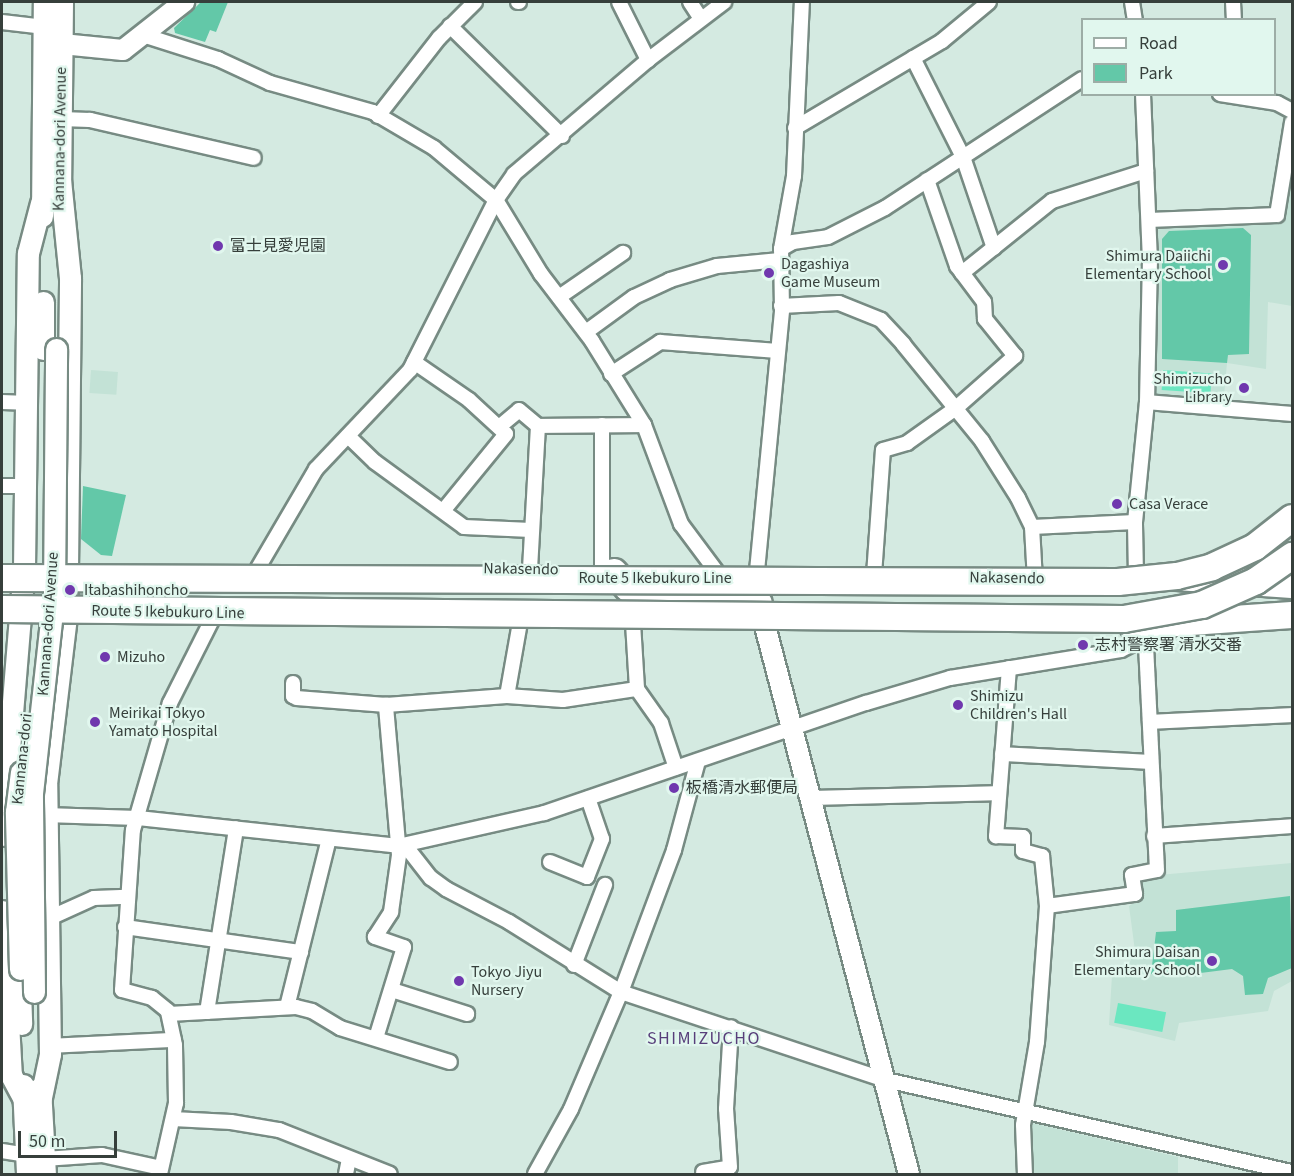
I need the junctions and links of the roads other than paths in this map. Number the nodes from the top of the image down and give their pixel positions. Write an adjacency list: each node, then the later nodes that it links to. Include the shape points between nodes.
1 (44, 2): 17 (main road, Kannana-dori Avenue)
2 (62, 2): 19 (main road, Kannana-dori Avenue)
3 (184, 2): 18 (street)
4 (475, 2): 16 (street)
5 (619, 2): 21 (street)
6 (690, 2): 14 (street)
7 (724, 2): 14 (street)
8 (802, 2): 29 (street)
9 (989, 2): 20 (street, via 942,41)
10 (1132, 2): 12 (street)
11 (1233, 2): 13 (street)
12 (1135, 18)
13 (1234, 18)
14 (701, 19): 21 (street)
15 (2, 22): 17 (street)
16 (450, 26): 26 (street); 30 (street)
17 (45, 27): 19 (street); 37 (main road, Kannana-dori Avenue)
18 (146, 36): 19 (street, via 123,50); 26 (street, via 218,59 270,83)
19 (62, 44): 27 (main road, Kannana-dori Avenue)
20 (913, 58): 29 (street); 31 (street)
21 (648, 60): 30 (street)
22 (1081, 80): 31 (street)
23 (1143, 96): 33 (street)
24 (1233, 96): 25 (street, via 1277,103)
25 (1293, 111)
26 (378, 116): 36 (street, via 434,148)
27 (62, 119): 32 (street, via 90,120); 34 (main road, Kannana-dori Avenue)
28 (1293, 122): 38 (street, via 1277,216)
29 (795, 128): 41 (street, via 792,201)
30 (562, 136): 36 (street, via 514,174)
31 (963, 157): 35 (street); 39 (street)
32 (254, 158)
33 (1146, 171): 38 (street); 39 (street, via 1052,201)
34 (60, 179): 46 (main road, Kannana-dori Avenue); 72 (main road, via 70,278)
35 (927, 180): 41 (street, via 848,228 828,237 793,242); 42 (street)
36 (496, 200): 43 (street); 48 (street)
37 (41, 203): 46 (main road, Kannana-dori Avenue); 52 (main road, via 28,253)
38 (1149, 220): 51 (street)
39 (994, 248): 42 (street)
40 (623, 253): 43 (street)
41 (780, 255): 44 (street); 45 (street, via 717,266 670,280 634,297)
42 (962, 273): 53 (street, via 984,302 985,319 1015,356)
43 (559, 297): 45 (street)
44 (781, 306): 47 (street); 53 (street, via 839,303 866,311 903,344)
45 (586, 333): 49 (street)
46 (50, 349): 140 (main road, Kannana-dori, bridge, via 39,603 16,812)
47 (778, 351): 49 (street, via 660,342); 75 (street)
48 (414, 362): 58 (street, via 469,400); 59 (street, via 393,391)
49 (611, 374): 56 (street)
50 (2, 402): 52 (street)
51 (1147, 402): 54 (street); 65 (street)
52 (27, 403): 61 (main road)
53 (956, 408): 66 (street, via 982,441); 77 (street, via 907,443 883,450)
54 (1293, 414)
55 (602, 425): 56 (street); 57 (street); 73 (street)
56 (644, 425): 74 (street, via 681,524)
57 (538, 426): 58 (street, via 519,410); 67 (street)
58 (499, 427): 63 (street, via 506,434)
59 (348, 436): 63 (street, via 375,462); 69 (street, via 316,469)
60 (2, 486): 61 (street)
61 (26, 486): 76 (main road)
62 (1293, 504): 78 (street, via 1260,531)
63 (443, 511): 67 (street, via 464,526)
64 (1293, 518): 78 (highway, Route 5 Ikebukuro Line, bridge, via 1255,547 1212,567 1177,576)
65 (1135, 522): 66 (street); 78 (street)
66 (1032, 527): 79 (street)
67 (531, 530): 71 (street)
68 (1293, 556): 84 (highway, Route 5 Ikebukuro Line, bridge, via 1218,598 1148,617 1086,621)
69 (258, 568): 70 (highway, Nakasendo); 71 (highway, Nakasendo)
70 (129, 569): 72 (highway, Nakasendo); 78 (highway, bridge, via 146,573 747,573)
71 (530, 569): 73 (highway, Nakasendo)
72 (67, 570): 76 (highway, Nakasendo); 85 (main road)
73 (606, 570): 74 (highway, Nakasendo); 81 (highway, via 640,593 746,595)
74 (716, 571): 75 (highway, Nakasendo)
75 (757, 571): 77 (highway, Nakasendo); 81 (street)
76 (9, 572): 78 (highway, Route 5 Ikebukuro Line, bridge); 82 (main road)
77 (874, 575): 79 (highway, Nakasendo)
78 (1136, 578): 79 (highway, Nakasendo); 80 (highway, Nakasendo)
79 (1035, 580)
80 (1293, 585)
81 (760, 608): 89 (highway); 90 (highway, via 899,625); 99 (street)
82 (8, 614): 84 (highway, Route 5 Ikebukuro Line, bridge); 85 (highway); 95 (main road)
83 (1293, 615): 90 (highway)
84 (949, 616): 86 (highway, via 913,602 271,598)
85 (66, 617): 86 (highway); 107 (main road)
86 (132, 618): 87 (highway)
87 (212, 620): 88 (highway); 109 (street, via 170,703)
88 (520, 622): 89 (highway); 94 (street)
89 (633, 623): 93 (street)
90 (1145, 626): 91 (street, via 1131,645 1120,650); 98 (street)
91 (1009, 668): 99 (street, via 950,678); 100 (street)
92 (293, 683): 96 (street, via 292,696 297,698)
93 (637, 689): 94 (street, via 563,700); 103 (street, via 661,723)
94 (507, 696): 96 (street)
95 (7, 701): 108 (main road)
96 (386, 705): 115 (street)
97 (1293, 715): 98 (street)
98 (1150, 722): 102 (street)
99 (791, 729): 101 (street); 106 (street)
100 (1002, 754): 102 (street); 104 (street)
101 (698, 761): 103 (street); 128 (street, via 674,850)
102 (1149, 762): 113 (street)
103 (676, 768): 105 (street)
104 (997, 793): 106 (street); 119 (street, via 996,836 1023,837 1023,851 1042,856)
105 (588, 798): 115 (street, via 490,828); 116 (street, via 602,839 587,877)
106 (809, 798): 139 (street)
107 (45, 814): 109 (street); 121 (main road)
108 (2, 815): 112 (main road)
109 (138, 818): 111 (street); 118 (street)
110 (1293, 826): 113 (street)
111 (236, 828): 114 (street); 124 (street)
112 (2, 835)
113 (1154, 836): 119 (street, via 1157,870 1132,875 1135,894)
114 (328, 838): 115 (street); 125 (street)
115 (398, 846): 126 (street, via 408,849 431,878 446,889 509,922); 127 (street, via 394,901 375,937 404,947)
116 (550, 862)
117 (606, 885): 126 (street)
118 (127, 897): 121 (street, via 94,898); 123 (street)
119 (1047, 906): 141 (street, via 1037,1042)
120 (2, 911): 122 (main road)
121 (46, 916): 137 (main road)
122 (2, 920): 136 (main road)
123 (125, 927): 124 (street); 131 (street, via 122,990 152,998)
124 (219, 940): 125 (street); 130 (street)
125 (301, 952): 129 (street)
126 (574, 965): 128 (street)
127 (392, 990): 132 (street); 134 (street)
128 (621, 992): 133 (street); 151 (street, via 571,1109)
129 (287, 1007): 130 (street, via 243,1013); 134 (street, via 312,1011 340,1028)
130 (207, 1012): 131 (street)
131 (169, 1014): 135 (street)
132 (467, 1014)
133 (731, 1027): 139 (street); 147 (street, via 726,1109 730,1167)
134 (376, 1038): 138 (street)
135 (174, 1040): 137 (street); 142 (street, via 177,1087)
136 (5, 1045): 140 (main road, via 11,1075)
137 (50, 1046): 140 (main road)
138 (450, 1062)
139 (886, 1080): 141 (street); 152 (street)
140 (32, 1101): 145 (main road)
141 (1026, 1113): 148 (street); 153 (street)
142 (173, 1119): 144 (street, via 231,1122 279,1130); 146 (street)
143 (2, 1151): 145 (street)
144 (349, 1158): 149 (street); 150 (street)
145 (35, 1166): 146 (street, via 102,1155)
146 (161, 1171)
147 (703, 1172)
148 (1293, 1172)
149 (346, 1174)
150 (390, 1174)
151 (535, 1174)
152 (909, 1174)
153 (1025, 1174)

